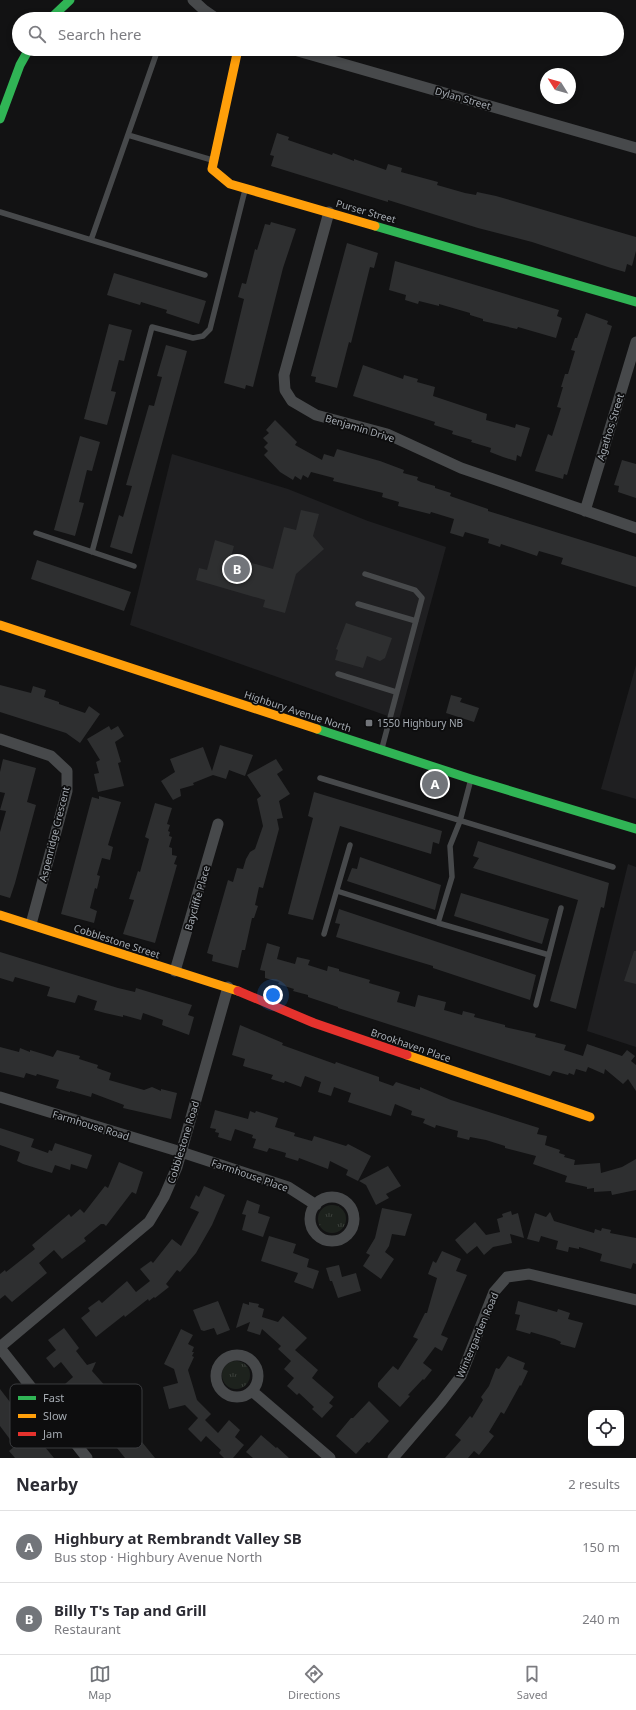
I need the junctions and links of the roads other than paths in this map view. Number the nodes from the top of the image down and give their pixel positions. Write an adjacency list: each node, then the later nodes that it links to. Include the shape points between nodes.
1 (70, 0): 3 (street)
2 (193, 0): 4 (street)
3 (57, 12)
4 (208, 12)
5 (25, 56): 9 (street)
6 (156, 56): 10 (lane)
7 (236, 56): 12 (street)
8 (315, 56): 11 (street, Dylan Street)
9 (0, 119)
10 (128, 135): 12 (lane); 16 (lane)
11 (636, 148)
12 (214, 160): 13 (street, Purser Street, via 212,169 230,184)
13 (246, 188): 15 (street, Purser Street); 24 (lane, via 210,329 203,336 193,338 152,327)
14 (0, 212): 16 (lane)
15 (329, 212): 18 (street, Purser Street); 21 (street, Benjamin Drive, via 284,375 285,390 292,400 316,415 387,434 461,468)
16 (91, 240): 17 (lane)
17 (205, 275)
18 (636, 302)
19 (636, 342): 20 (street, Agathos Street)
20 (631, 375): 21 (street, Agathos Street)
21 (585, 511): 22 (street, Benjamin Drive)
22 (636, 528)
23 (36, 533): 24 (lane)
24 (92, 552): 25 (lane)
25 (134, 566)
26 (365, 574): 28 (lane, via 415,590 422,598)
27 (358, 604): 28 (lane)
28 (416, 621): 31 (lane)
29 (0, 625): 33 (street, Highbury Avenue North)
30 (338, 674): 31 (lane)
31 (396, 692): 33 (lane)
32 (0, 739): 45 (street, Aspenridge Crescent, via 51,756 67,771 67,791)
33 (381, 750): 35 (street, Highbury Avenue North)
34 (320, 778): 36 (lane)
35 (471, 779): 36 (lane); 38 (street, Highbury Avenue North)
36 (460, 821): 40 (lane); 44 (lane, via 450,846 452,877)
37 (218, 824): 48 (street, Baycliffe Place)
38 (636, 829)
39 (350, 845): 41 (lane)
40 (613, 867)
41 (337, 891): 44 (lane); 46 (lane)
42 (562, 908): 47 (lane)
43 (0, 915): 45 (street, Cobblestone Street)
44 (438, 923): 47 (lane)
45 (31, 924): 48 (street, Cobblestone Street)
46 (324, 934)
47 (549, 955): 50 (lane)
48 (175, 971): 49 (street, Cobblestone Street)
49 (228, 987): 52 (street, Brookhaven Place, via 314,1023); 53 (street, Cobblestone Road)
50 (536, 1005)
51 (0, 1098): 53 (street, Farmhouse Road)
52 (590, 1117)
53 (181, 1152): 54 (street, Farmhouse Place, via 288,1187); 56 (street, Cobblestone Road, via 164,1197 149,1222)
54 (316, 1205)
55 (636, 1300): 62 (street, Wintergarden Road, via 529,1274 507,1277 494,1292 461,1376)
56 (0, 1348): 57 (street)
57 (28, 1384)
58 (252, 1391): 61 (street)
59 (79, 1448): 60 (street)
60 (87, 1458)
61 (330, 1458)
62 (393, 1458)

